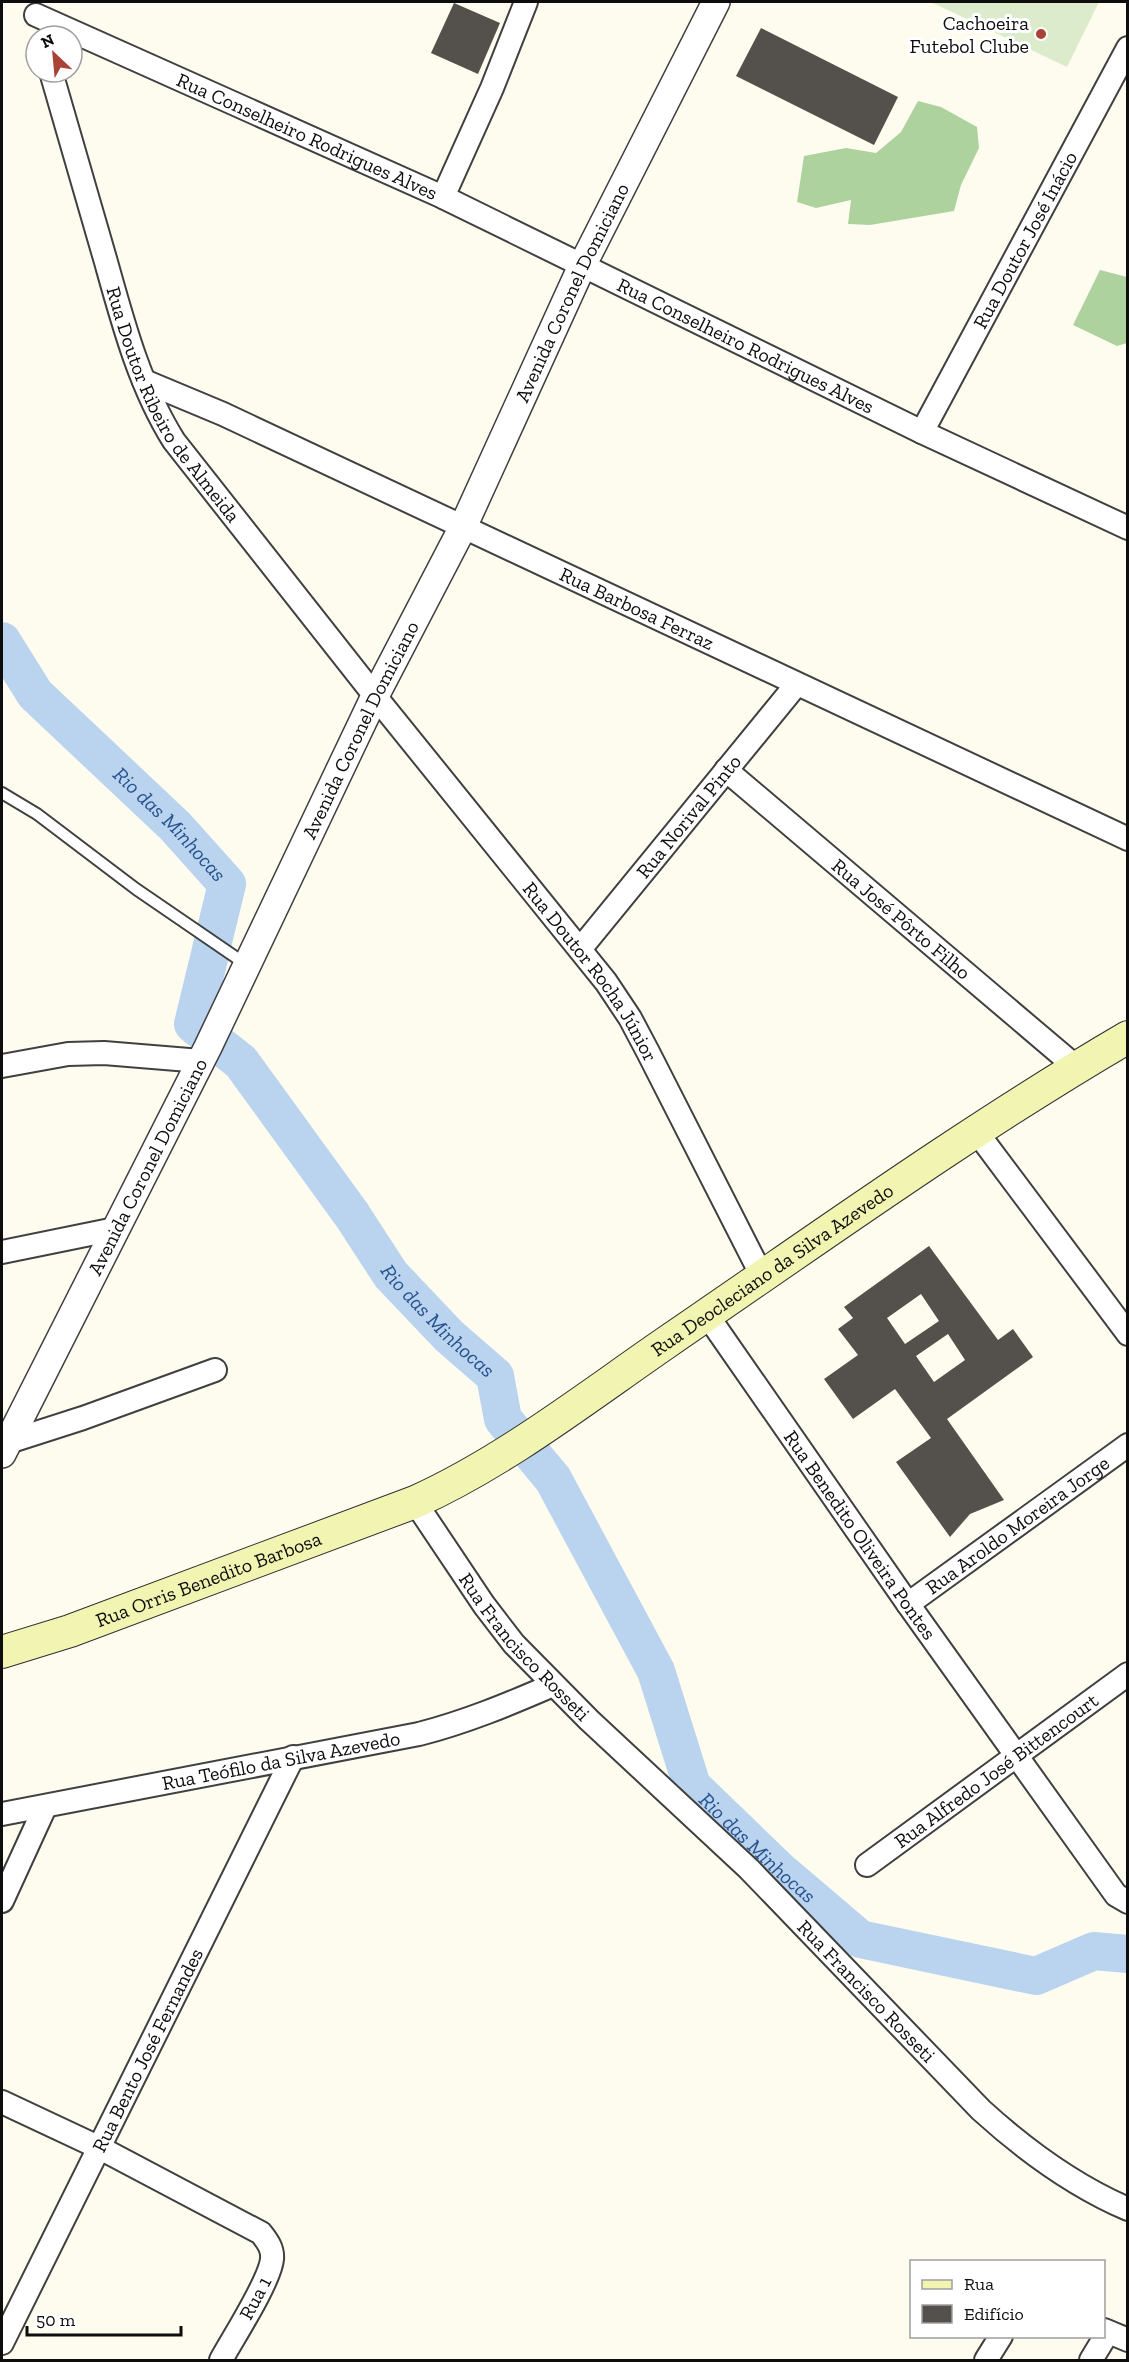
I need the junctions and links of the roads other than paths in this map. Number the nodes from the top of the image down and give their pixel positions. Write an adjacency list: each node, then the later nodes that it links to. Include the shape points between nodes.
1 (526, 2): 6 (street)
2 (716, 2): 7 (street, Avenida Coronel Domiciano)
3 (40, 22): 6 (street, Rua Conselheiro Rodrigues Alves)
4 (1128, 48): 9 (street, Rua Doutor José Inácio)
5 (54, 84): 8 (street, Rua Doutor Ribeiro de Almeida)
6 (443, 197): 7 (street, Rua Conselheiro Rodrigues Alves)
7 (582, 266): 9 (street, Rua Conselheiro Rodrigues Alves); 10 (street, Avenida Coronel Domiciano)
8 (144, 381): 10 (street, Rua Barbosa Ferraz); 13 (street, Rua Doutor Ribeiro de Almeida, via 159,418 174,441)
9 (922, 432): 11 (street, Rua Conselheiro Rodrigues Alves)
10 (463, 527): 12 (street, Rua Barbosa Ferraz); 13 (street, Avenida Coronel Domiciano)
11 (1128, 528)
12 (796, 685): 14 (street, Rua Norival Pinto); 16 (street, Rua Barbosa Ferraz)
13 (375, 696): 17 (street, Rua Doutor Rocha Júnior); 18 (street, Avenida Coronel Domiciano)
14 (726, 770): 17 (street, Rua Norival Pinto); 22 (street, Rua José Pôrto Filho)
15 (2, 794): 18 (lane)
16 (1128, 839)
17 (581, 948): 26 (street, Rua Doutor Rocha Júnior, via 630,1017)
18 (248, 965): 20 (street, Avenida Coronel Domiciano)
19 (1128, 1037): 22 (main road, Rua Deocleciano da Silva Azevedo)
20 (204, 1054): 21 (street, via 68,1054); 24 (street, Avenida Coronel Domiciano)
21 (2, 1066)
22 (1076, 1067): 23 (main road, Rua Deocleciano da Silva Azevedo)
23 (976, 1131): 26 (main road, Rua Deocleciano da Silva Azevedo); 28 (street)
24 (114, 1229): 25 (street); 31 (street, Avenida Coronel Domiciano)
25 (2, 1252)
26 (762, 1276): 27 (main road, Rua Deocleciano da Silva Azevedo)
27 (707, 1315): 32 (main road, Rua Deocleciano da Silva Azevedo, via 498,1456); 33 (street, Rua Benedito Oliveira Pontes)
28 (1125, 1324)
29 (215, 1370): 31 (street)
30 (1128, 1445): 33 (street, Rua Aroldo Moreira Jorge)
31 (3, 1447)
32 (415, 1502): 34 (main road, Rua Orris Benedito Barbosa, via 70,1631); 36 (street, Rua Francisco Rosseti, via 484,1605)
33 (908, 1604): 37 (street, Rua Benedito Oliveira Pontes)
34 (2, 1652)
35 (1128, 1674): 37 (street, Rua Alfredo José Bittencourt)
36 (553, 1685): 38 (street, Rua Teófilo da Silva Azevedo, via 457,1724); 46 (street, Rua Francisco Rosseti, via 749,1869 910,2038 1013,2139 1096,2196)
37 (1015, 1755): 41 (street, Rua Alfredo José Bittencourt); 42 (street, Rua Benedito Oliveira Pontes)
38 (294, 1757): 39 (street, Rua Teófilo da Silva Azevedo); 45 (street, Rua Bento José Fernandes)
39 (45, 1807): 40 (street, Rua Teófilo da Silva Azevedo); 43 (street)
40 (2, 1814)
41 (867, 1865)
42 (1122, 1899)
43 (2, 1901)
44 (2, 2102): 45 (street)
45 (100, 2148): 49 (street, Rua Bento José Fernandes); 50 (street, Rua 1, via 261,2233 272,2252 269,2270)
46 (1128, 2209)
47 (1113, 2334): 52 (street)
48 (1000, 2338): 51 (street)
49 (2, 2343)
50 (221, 2361)
51 (986, 2361)
52 (1091, 2361)

